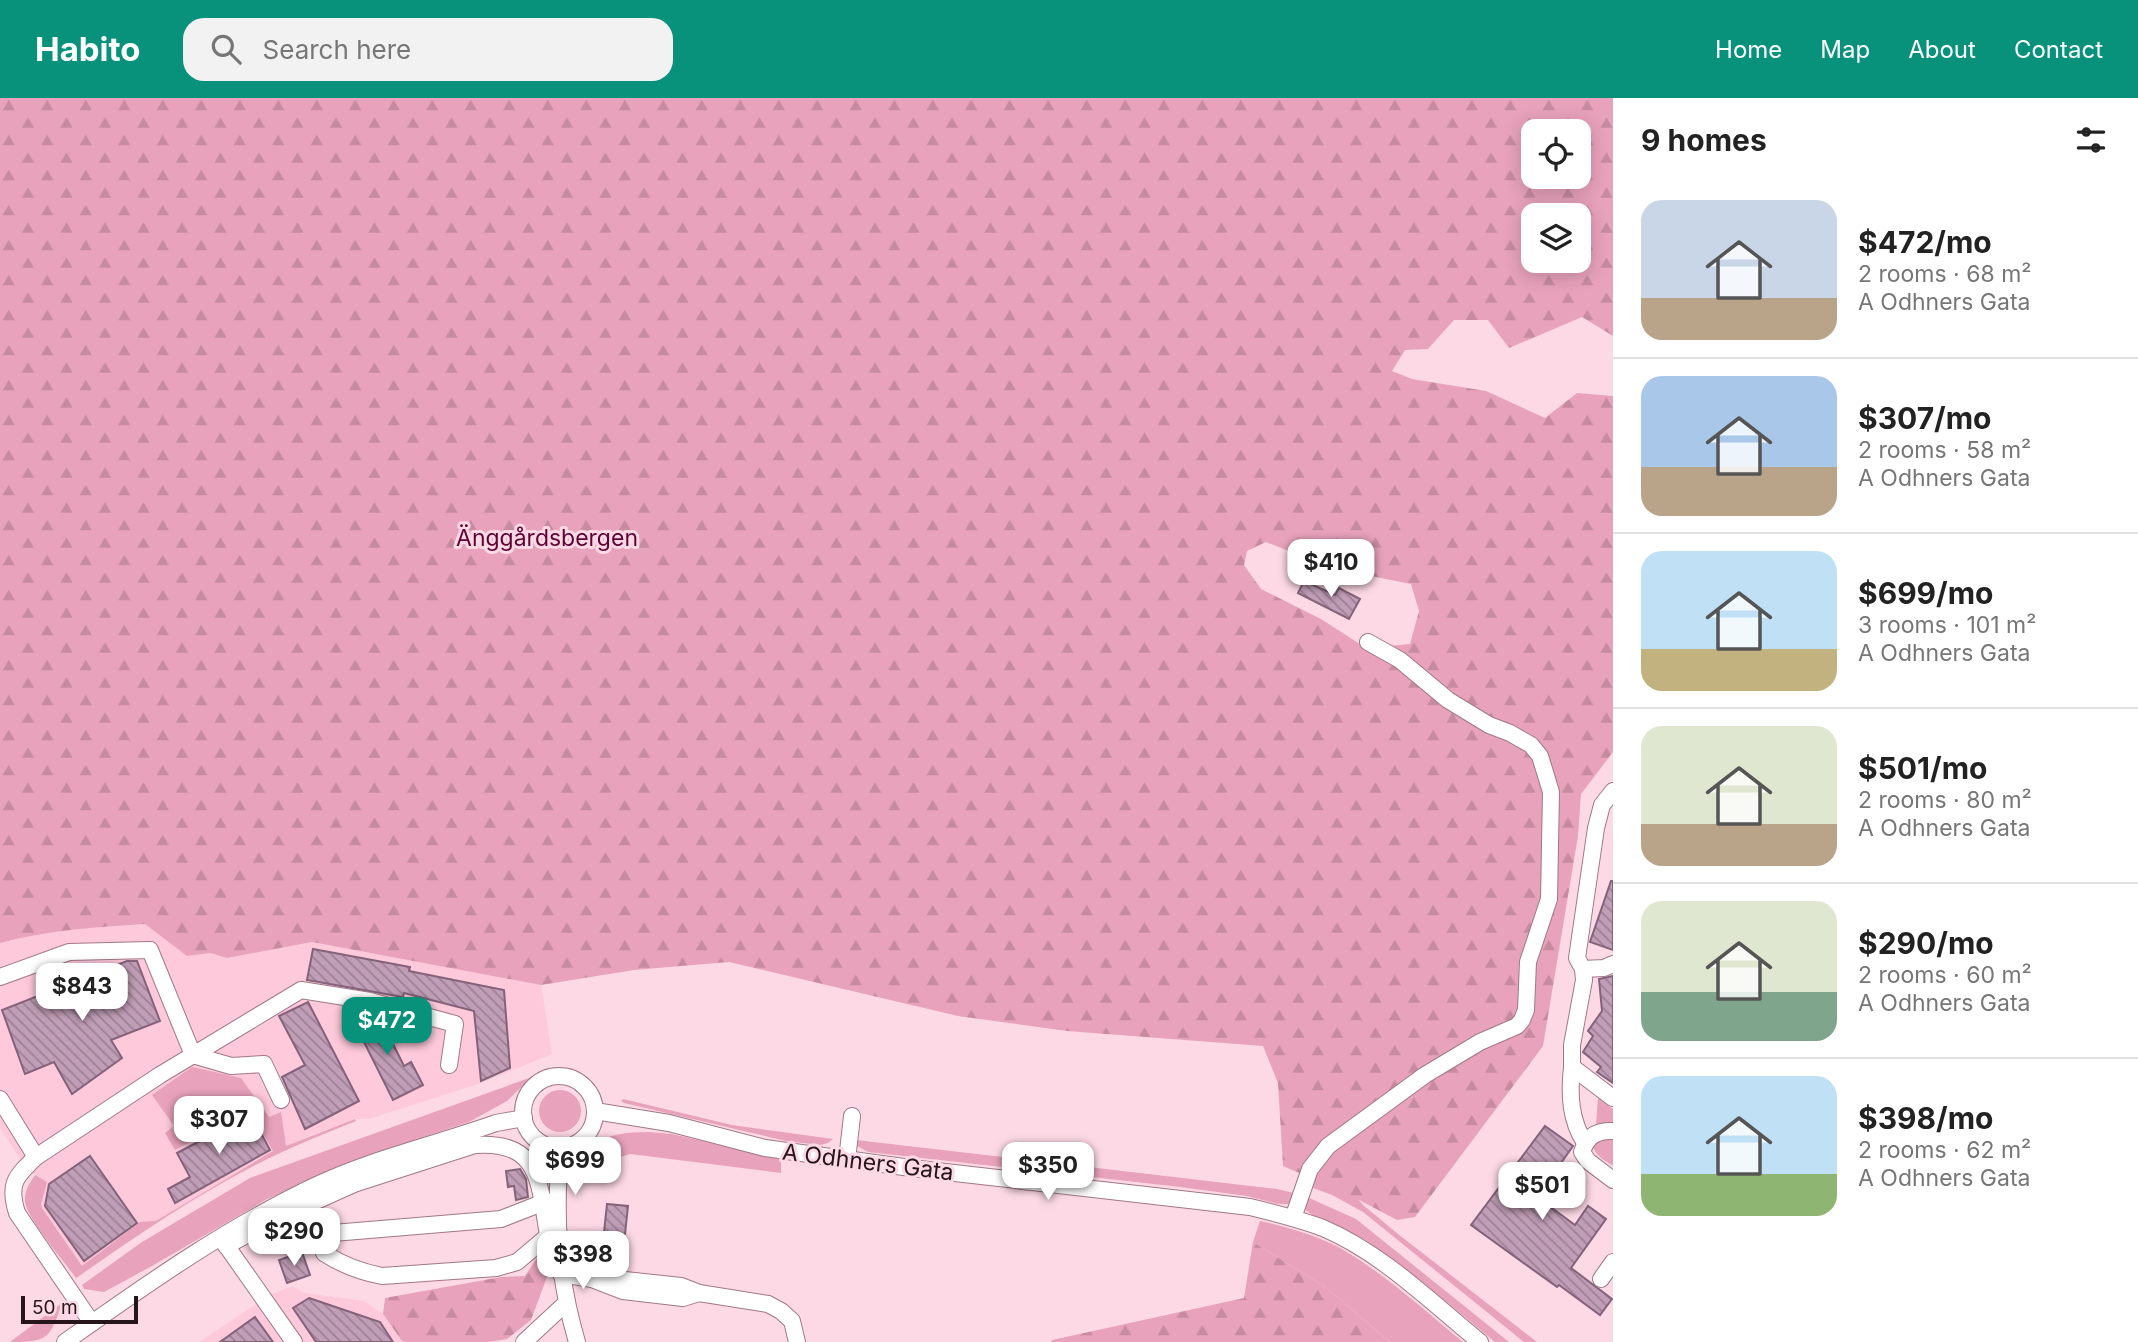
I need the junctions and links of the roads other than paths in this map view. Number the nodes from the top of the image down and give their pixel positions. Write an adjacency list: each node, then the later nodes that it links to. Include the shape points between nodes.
1 (1368, 642): 22 (street, via 1400,660 1448,700 1531,745 1540,756 1551,792 1549,899 1528,962 1522,1020 1425,1075 1328,1146 1310,1169)
2 (1613, 790): 4 (street, via 1602,805 1596,828 1577,958)
3 (1613, 964): 4 (street)
4 (1583, 969): 8 (street)
5 (0, 977): 6 (street, via 69,952 150,950)
6 (193, 1055): 7 (street, via 301,990 370,1001 455,1024); 11 (street, via 231,1066 264,1064); 18 (street)
7 (449, 1065)
8 (1572, 1067): 9 (street); 16 (street, via 1569,1096 1577,1131)
9 (1613, 1098)
10 (0, 1099): 18 (street)
11 (281, 1100)
12 (595, 1111): 14 (street, via 585,1087 570,1077 552,1077 530,1092); 17 (street, via 592,1127 582,1140); 19 (street, A Odhners Gata, via 669,1123 765,1149)
13 (852, 1116): 19 (street)
14 (524, 1118): 17 (street, via 537,1139); 24 (street, via 496,1123 321,1183)
15 (1613, 1131): 16 (street, via 1602,1130)
16 (1585, 1143): 20 (street, via 1582,1152 1588,1161)
17 (560, 1148): 21 (street)
18 (37, 1157): 29 (street, via 13,1184 12,1198)
19 (847, 1160): 22 (street, A Odhners Gata, via 1250,1207)
20 (1613, 1180)
21 (549, 1202): 23 (street); 23 (street, via 501,1219 333,1233 321,1243 324,1254 335,1260 382,1276 496,1268 517,1262); 24 (street, via 537,1175 514,1149 475,1145 354,1184)
22 (1293, 1218): 36 (street, A Odhners Gata, via 1364,1251)
23 (552, 1232): 26 (street)
24 (223, 1241): 29 (street, via 174,1265); 32 (street)
25 (1613, 1262): 27 (street)
26 (562, 1273): 28 (street); 35 (street, via 623,1291 684,1298 699,1293 768,1304 792,1321)
27 (1601, 1279)
28 (566, 1303): 33 (street); 34 (street)
29 (88, 1326): 30 (street); 31 (street)
30 (65, 1342)
31 (94, 1342)
32 (294, 1342)
33 (524, 1342)
34 (577, 1342)
35 (797, 1342)
36 (1480, 1342)

